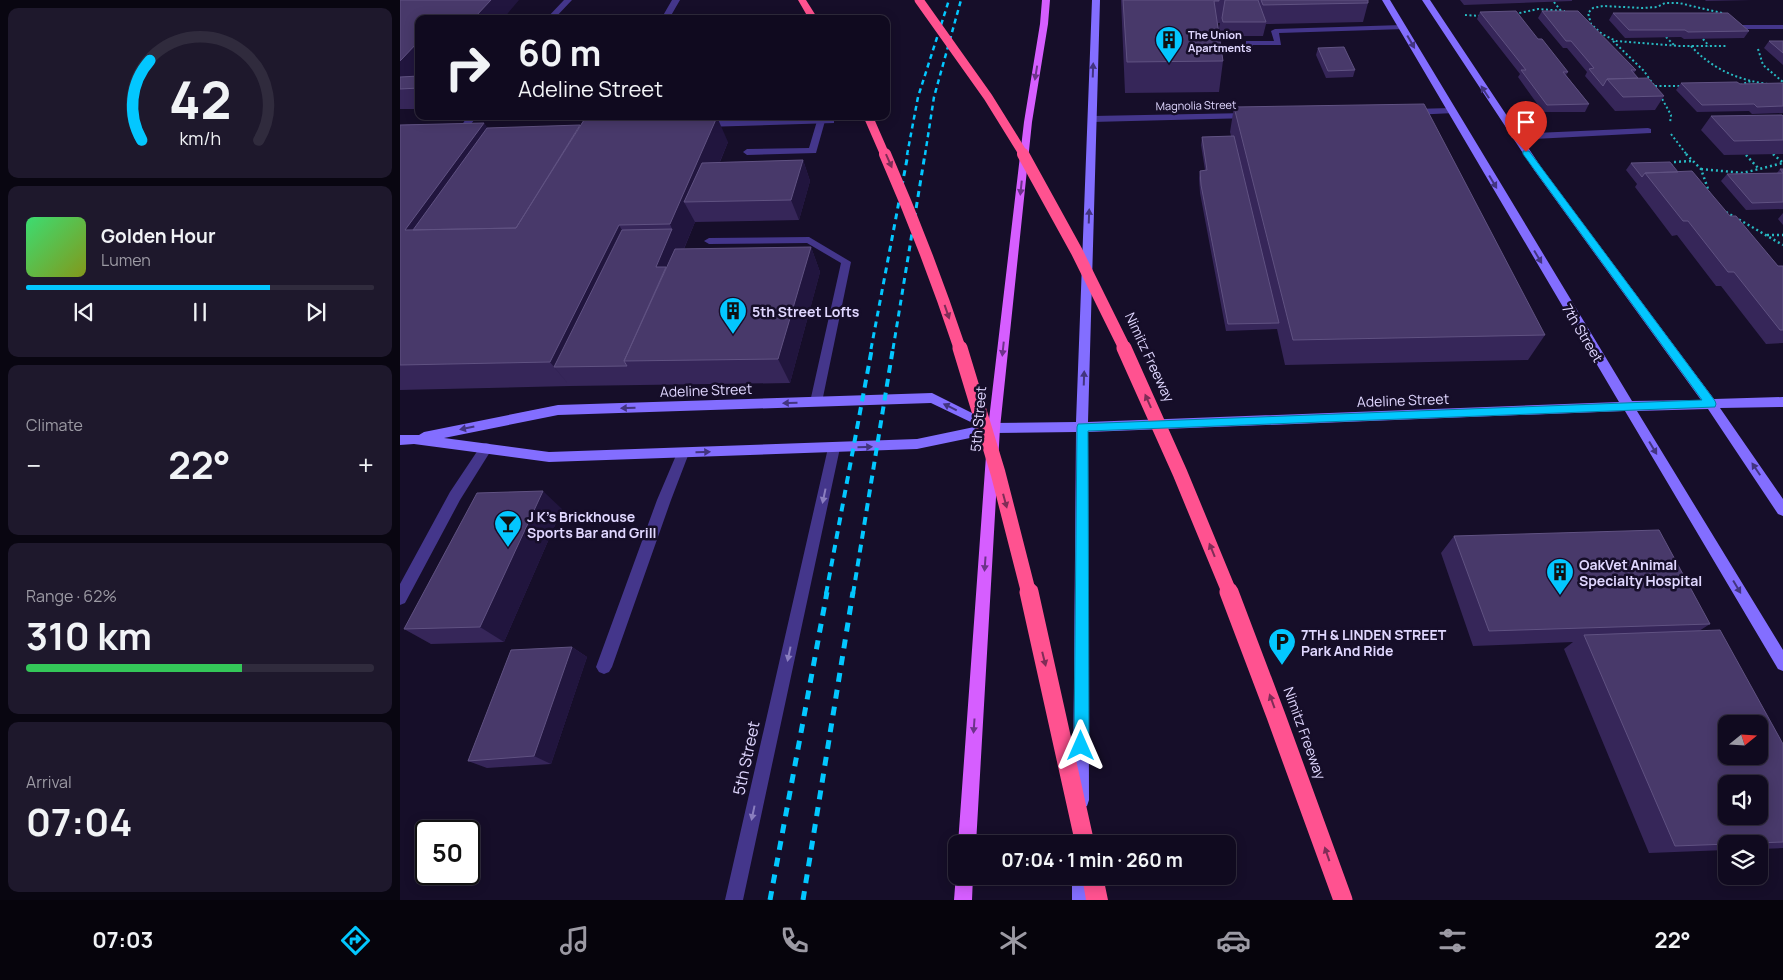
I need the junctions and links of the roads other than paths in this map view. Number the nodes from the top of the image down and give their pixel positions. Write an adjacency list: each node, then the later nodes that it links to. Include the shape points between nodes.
1 (568, 0): 9 (street)
2 (676, 0): 10 (street)
3 (802, 0): 11 (highway)
4 (919, 0): 59 (highway, Nimitz Freeway, one-way to 4, bridge, via 1233,603 1170,449 1115,328 1070,237 1014,138 962,57)
5 (1046, 0): 39 (main road, 5th Street, one-way to 39, via 1028,122)
6 (1096, 0): 19 (main road, one-way to 6)
7 (1386, 0): 12 (main road, 7th Street)
8 (1426, 0): 31 (main road, one-way to 8)
9 (554, 15)
10 (667, 15)
11 (811, 15)
12 (1402, 27): 15 (street, via 1275,31 1278,43 1249,43); 16 (main road, 7th Street, one-way to 16)
13 (1738, 27): 14 (street)
14 (1783, 27)
15 (1250, 50)
16 (1451, 111): 17 (street); 37 (main road, 7th Street, one-way to 37)
17 (1402, 112)
18 (1257, 115): 19 (street, Magnolia Street)
19 (1092, 119): 38 (main road, one-way to 19)
20 (469, 120): 29 (street, via 459,129)
21 (607, 120): 27 (street)
22 (870, 120): 51 (highway, one-way to 51, bridge, via 911,213 978,408 1014,537)
23 (821, 121): 24 (street); 25 (street); 32 (street, via 812,151)
24 (832, 121)
25 (692, 124)
26 (593, 126): 27 (street)
27 (603, 126): 28 (street)
28 (613, 126)
29 (474, 129)
30 (1648, 131): 31 (street)
31 (1515, 137): 36 (main road)
32 (747, 152)
33 (709, 241): 34 (street, via 809,240 846,262)
34 (816, 402): 39 (main road, Adeline Street, one-way to 34, via 932,398); 40 (main road, Adeline Street, one-way to 40, via 558,410)
35 (1783, 402): 36 (main road, Adeline Street)
36 (1711, 404): 37 (main road, Adeline Street); 45 (main road, one-way to 36)
37 (1628, 406): 38 (main road, Adeline Street); 47 (main road, 7th Street, one-way to 47)
38 (1082, 427): 39 (main road, Adeline Street); 50 (main road)
39 (994, 428): 43 (main road, Adeline Street, one-way to 39, via 917,444); 49 (main road, 5th Street, one-way to 49)
40 (414, 439): 41 (main road, Adeline Street); 42 (main road, Adeline Street)
41 (400, 440)
42 (486, 448): 44 (main road, Adeline Street, via 549,456); 46 (street, via 455,496)
43 (834, 448): 44 (main road, Adeline Street, one-way to 43); 55 (street, 5th Street, one-way to 55)
44 (683, 452): 48 (street)
45 (1783, 510)
46 (400, 598)
47 (1783, 664)
48 (604, 667)
49 (968, 835)
50 (1081, 835)
51 (1083, 835)
52 (964, 885): 56 (main road)
53 (1081, 885): 57 (main road)
54 (1094, 885): 58 (highway)
55 (734, 900)
56 (963, 900)
57 (1081, 900)
58 (1097, 900)
59 (1343, 900)

